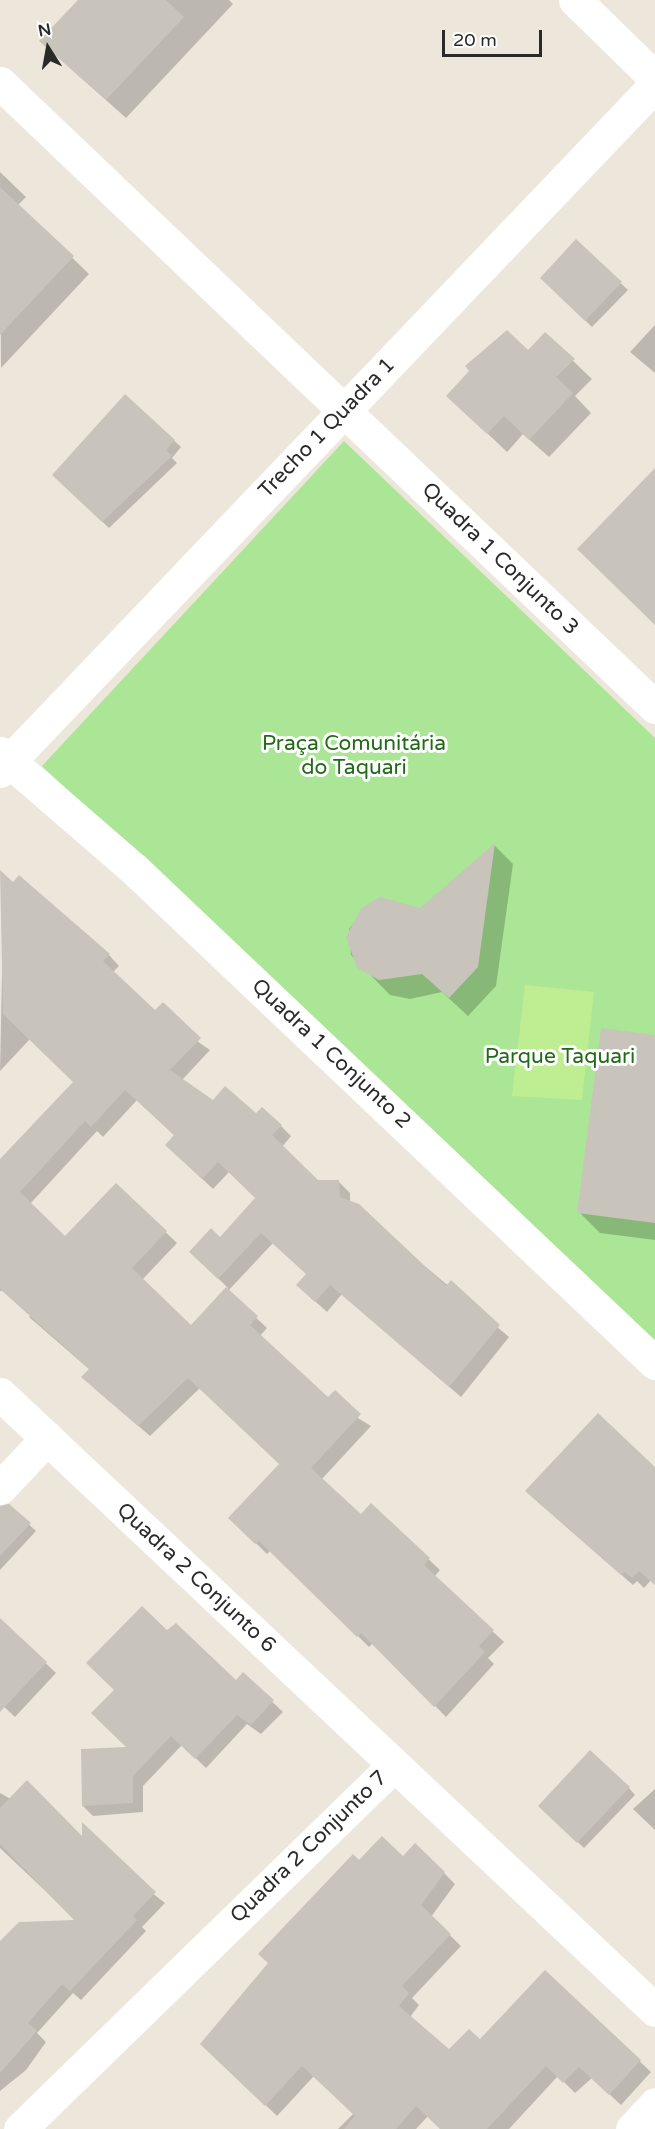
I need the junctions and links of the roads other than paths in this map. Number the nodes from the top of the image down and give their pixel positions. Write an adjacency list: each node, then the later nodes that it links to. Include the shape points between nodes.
1 (575, 0): 2 (street)
2 (655, 78)
3 (0, 83): 5 (street, Quadra 1 Conjunto 3)
4 (655, 85): 5 (street, Trecho 1 Quadra 1)
5 (344, 410): 6 (street, Quadra 1 Conjunto 3); 7 (street, Trecho 1 Quadra 1)
6 (655, 707)
7 (3, 762): 8 (street, Quadra 1 Conjunto 2, via 134,869)
8 (655, 1363)
9 (0, 1394): 10 (street, Quadra 2 Conjunto 6)
10 (47, 1438): 11 (street); 12 (street, Quadra 2 Conjunto 6)
11 (0, 1488)
12 (394, 1765): 13 (street, Quadra 2 Conjunto 7); 15 (street, Quadra 2 Conjunto 7)
13 (655, 2010)
14 (655, 2104): 16 (street)
15 (20, 2129)
16 (632, 2129)

